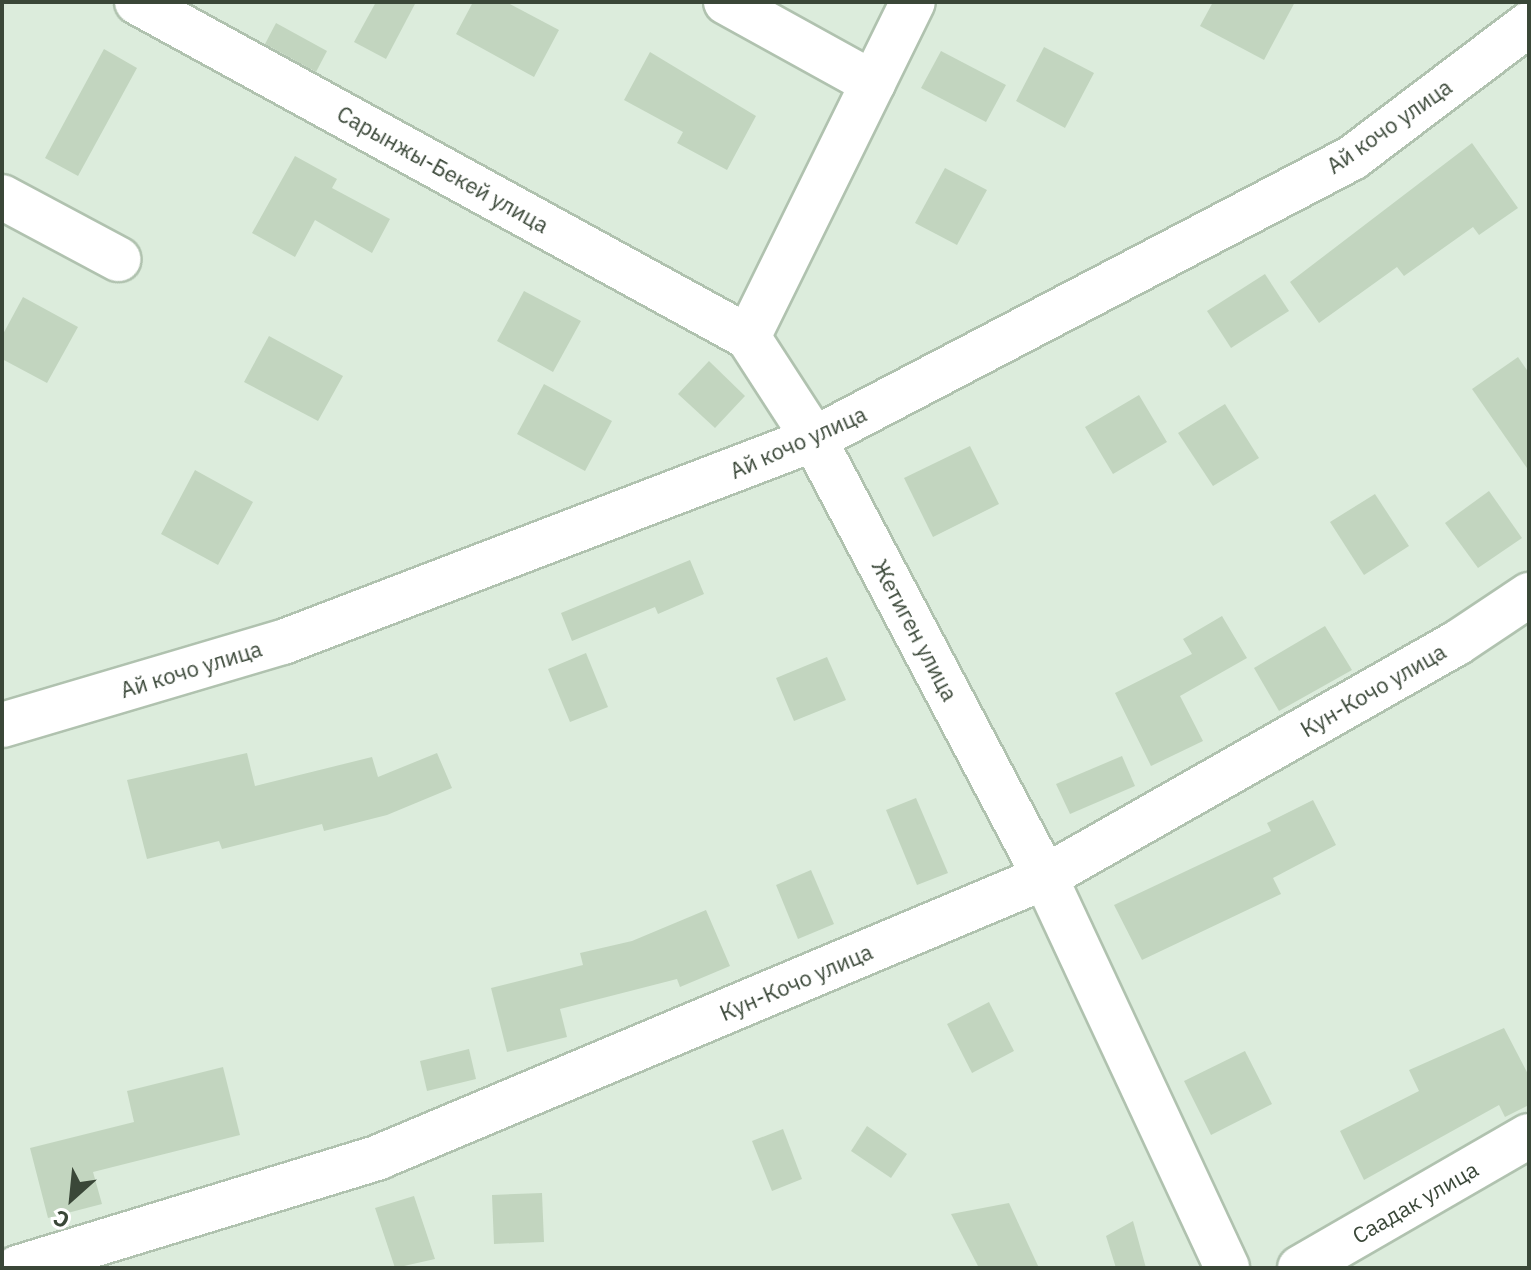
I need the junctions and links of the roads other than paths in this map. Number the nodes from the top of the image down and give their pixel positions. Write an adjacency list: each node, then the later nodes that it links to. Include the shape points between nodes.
1 (137, 2): 8 (street, Сарынжы-Бекей улица)
2 (726, 2): 5 (street)
3 (913, 2): 5 (street)
4 (1529, 24): 9 (street, Ай кочо улица, via 1352,158)
5 (873, 83): 8 (street)
6 (2, 197): 7 (street)
7 (118, 259)
8 (748, 337): 9 (street, Жетиген улица)
9 (814, 439): 11 (street, Ай кочо улица, via 283,642); 12 (street, Жетиген улица)
10 (1529, 595): 12 (street, Кун-Кочо улица, via 1457,643)
11 (2, 725)
12 (1045, 877): 14 (street, Кун-Кочо улица, via 379,1157); 15 (street, Жетиген улица)
13 (1529, 1136): 16 (street, Саадак улица)
14 (17, 1268)
15 (1227, 1268)
16 (1300, 1268)

